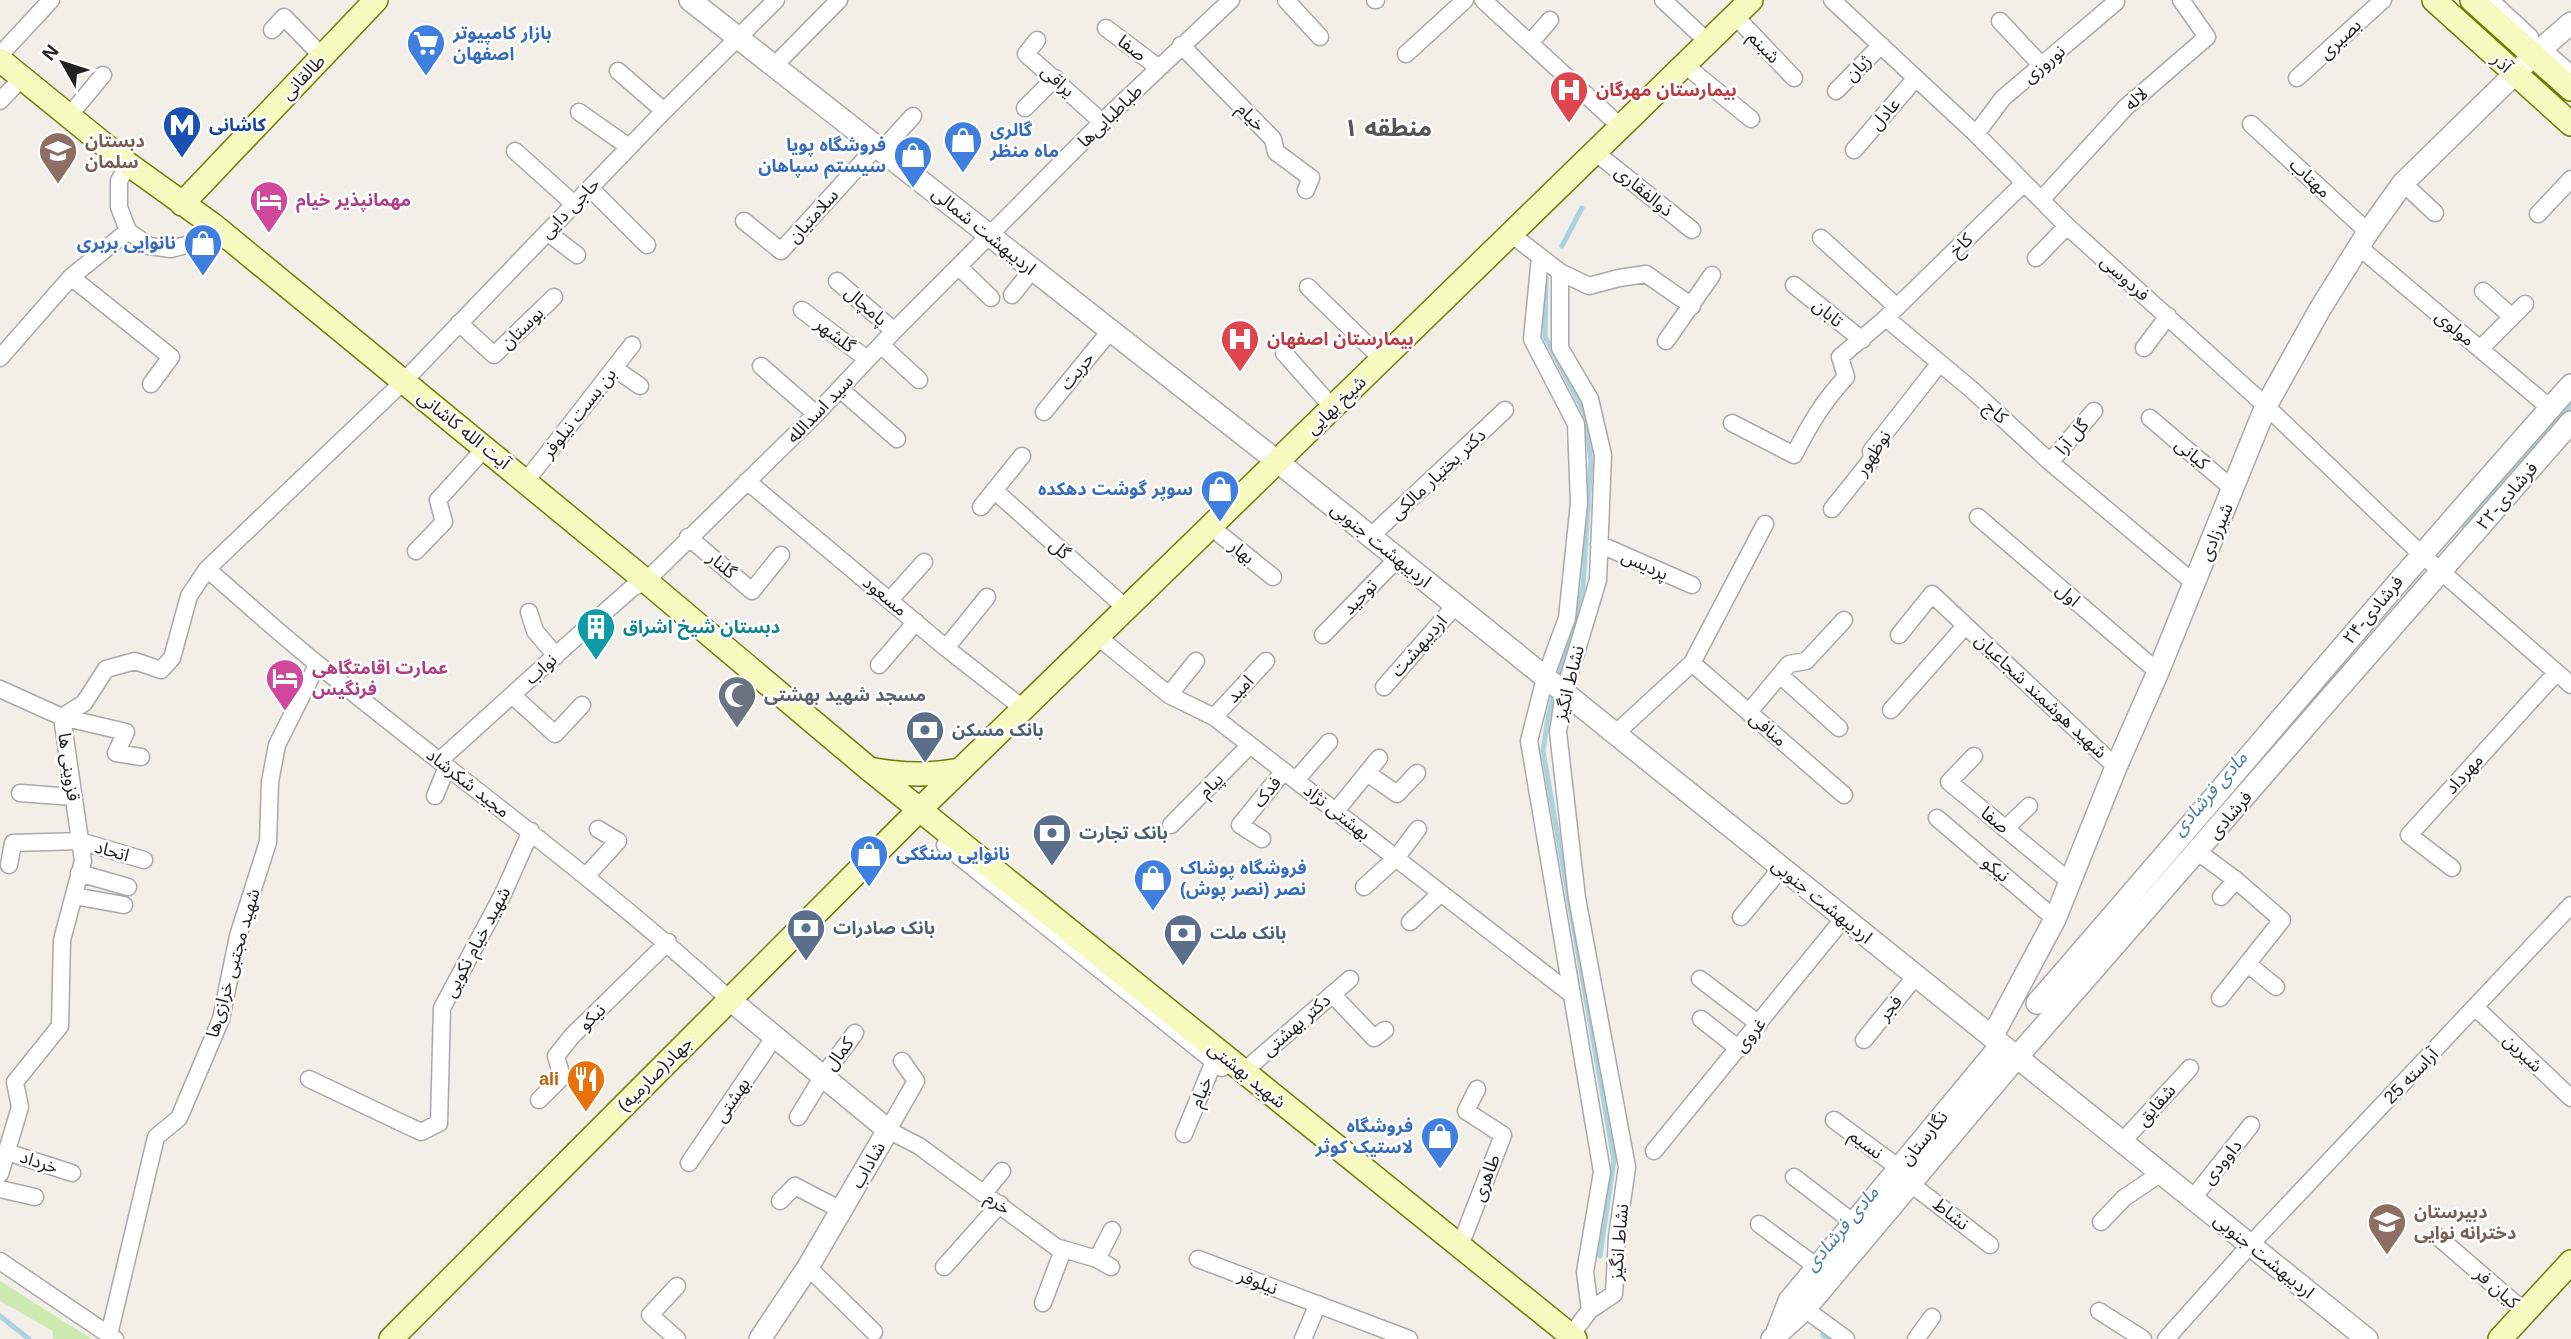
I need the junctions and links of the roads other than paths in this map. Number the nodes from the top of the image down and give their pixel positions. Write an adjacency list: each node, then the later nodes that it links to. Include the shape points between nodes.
1 (51, 0): 34 (street)
2 (376, 0): 33 (main road, طالقانی)
3 (690, 0): 24 (street, اردیبهشت شمالی)
4 (776, 0): 24 (street, حاجی دایی)
5 (839, 0): 35 (street)
6 (1231, 0): 29 (street, طباطبایی‌ها)
7 (1286, 0): 25 (street)
8 (1465, 0): 32 (street)
9 (1483, 0): 28 (street)
10 (1663, 0): 27 (street)
11 (1832, 0): 30 (street, فردوسی)
12 (2114, 0): 37 (street, نوروزی)
13 (2180, 0): 73 (street, لاله, via 2207,37 2126,107)
14 (2383, 0): 47 (street, بصیری)
15 (2434, 0): 42 (main road, آذر)
16 (2472, 0): 31 (main road, آذر)
17 (2490, 0): 31 (street, آذر)
18 (1743, 8): 27 (main road, شیخ بهایی); 45 (street, شبنم)
19 (1550, 20): 28 (street)
20 (2000, 21): 37 (street)
21 (2571, 23): 31 (street, شیرزادی)
22 (1106, 28): 38 (street, صفا)
23 (272, 30): 33 (street, via 284,17)
24 (738, 36): 35 (street, اردیبهشت شمالی); 52 (street, حاجی دایی)
25 (1320, 37)
26 (1037, 40): 44 (street, یراقی, via 1026,54)
27 (1707, 42): 36 (main road, شیخ بهایی)
28 (1530, 43): 60 (street)
29 (1181, 45): 38 (street, طباطبایی‌ها); 72 (street, خیام, via 1273,139 1276,152 1311,178)
30 (1881, 45): 46 (street, فردوسی); 49 (street, ژیان)
31 (2537, 52): 40 (street, آذر); 42 (street, شیرزادی); 48 (main road, آذر)
32 (1406, 54)
33 (323, 56): 75 (main road, طالقانی)
34 (0, 57): 43 (main road, آیت الله کاشانی)
35 (775, 65): 63 (street, اردیبهشت شمالی)
36 (1685, 65): 56 (street); 60 (main road, شیخ بهایی)
37 (2042, 66): 61 (street, نوروزی, via 2003,98)
38 (1159, 68): 57 (street, طباطبایی‌ها)
39 (618, 71): 52 (street)
40 (2571, 74)
41 (103, 75): 55 (street)
42 (2515, 75): 59 (main road, آذر); 70 (street, شیرزادی)
43 (22, 78): 50 (street); 55 (main road, آیت الله کاشانی)
44 (1055, 78): 51 (street); 57 (street, یراقی)
45 (1794, 78)
46 (1916, 78): 61 (street, فردوسی); 64 (street, عادل)
47 (2297, 78)
48 (2571, 89)
49 (1836, 91)
50 (0, 101)
51 (1024, 108)
52 (664, 111): 62 (street, حاجی دایی)
53 (579, 112): 62 (street)
54 (913, 116): 63 (street)
55 (68, 117): 67 (main road, آیت الله کاشانی)
56 (1751, 119)
57 (1102, 122): 84 (street, طباطبایی‌ها)
58 (2251, 124): 87 (street, مهتاب)
59 (2571, 124)
60 (1621, 127): 66 (main road, شیخ بهایی)
61 (1976, 134): 69 (street, فردوسی)
62 (629, 147): 71 (street, حاجی دایی)
63 (879, 148): 78 (street, سلامتیان, via 780,251); 84 (street, اردیبهشت شمالی)
64 (1854, 150)
65 (515, 151): 74 (street)
66 (1595, 152): 81 (street, ذوالفقاری); 85 (main road, شیخ بهایی)
67 (128, 164): 75 (main road, آیت الله کاشانی); 82 (street, via 119,181 119,207)
68 (2571, 179): 77 (street)
69 (2024, 183): 73 (street, فردوسی); 107 (street, کاخ)
70 (2403, 183): 76 (street); 87 (street, شیرزادی)
71 (590, 188): 74 (street, حاجی دایی); 88 (street)
72 (1306, 190)
73 (2041, 200): 80 (street, فردوسی)
74 (574, 204): 83 (street, حاجی دایی)
75 (177, 209): 79 (main road, آیت الله کاشانی)
76 (2435, 213)
77 (2538, 214)
78 (744, 221)
79 (213, 225): 82 (street, via 197,242 171,249 149,246); 127 (main road, آیت الله کاشانی)
80 (2067, 226): 91 (street); 108 (street, فردوسی)
81 (1692, 230)
82 (128, 231): 96 (street)
83 (547, 232): 89 (street); 110 (street, حاجی دایی)
84 (991, 234): 92 (street, سید اسدالله); 93 (street, اردیبهشت شمالی)
85 (1511, 234): 90 (street); 122 (main road, شیخ بهایی)
86 (1821, 238): 107 (street, کاج)
87 (2364, 240): 118 (street, مولوی); 132 (street, شیرزادی)
88 (647, 245)
89 (577, 255)
90 (1540, 257): 94 (street); 191 (street, نشاط انگیز, via 1532,339 1576,424 1579,503 1567,618)
91 (2036, 258)
92 (959, 267): 103 (street); 111 (street, سید اسدالله)
93 (1032, 270): 101 (street); 112 (street, اردیبهشت شمالی)
94 (1560, 272): 105 (street, via 1589,286 1646,274); 158 (street, نشاط انگیز, via 1560,348 1590,399 1603,455)
95 (1712, 275): 105 (street)
96 (71, 277): 120 (street); 128 (street, via 171,357)
97 (837, 281): 111 (street, پامچال)
98 (1794, 285): 113 (street, تابان)
99 (1308, 287): 122 (street)
100 (2483, 291): 109 (street)
101 (1012, 295)
102 (554, 297): 110 (street, بوستان, via 494,355)
103 (991, 298)
104 (2525, 304): 109 (street)
105 (1692, 306): 114 (street)
106 (802, 310): 121 (street, گلشهر)
107 (1892, 313): 113 (street, کاخ); 123 (street, کاج)
108 (2168, 316): 117 (street); 132 (street, فردوسی)
109 (2512, 317): 118 (street)
110 (459, 323): 127 (street, حاجی دایی)
111 (894, 331): 116 (street, سید اسدالله)
112 (1111, 331): 137 (street, حریت); 145 (street, اردیبهشت شمالی)
113 (1862, 340): 141 (street, کاخ, via 1840,358 1846,377 1813,417 1794,455)
114 (1666, 341)
115 (632, 345): 125 (street, بن بست نیلوفر)
116 (881, 345): 121 (street, سید اسدالله); 126 (street)
117 (2144, 348)
118 (2480, 349): 134 (street, مولوی)
119 (1284, 353): 133 (street)
120 (0, 358)
121 (867, 359): 131 (street, سید اسدالله)
122 (1383, 360): 133 (main road, شیخ بهایی)
123 (1939, 365): 146 (street, کاج); 152 (street, نوظهور)
124 (761, 366): 138 (street)
125 (614, 369): 130 (street); 147 (street, بن بست نیلوفر)
126 (919, 380)
127 (404, 381): 143 (main road, آیت الله کاشانی); 164 (street, قزوینی ها)
128 (150, 384)
129 (2571, 385): 134 (street, ۲۴-فرشادی)
130 (640, 386)
131 (840, 389): 138 (street, سید اسدالله); 142 (street)
132 (2266, 406): 149 (street, شیرزادی); 160 (street, فردوسی)
133 (1333, 408): 145 (main road, شیخ بهایی)
134 (2550, 408): 160 (street, ۲۴-فرشادی)
135 (1505, 410): 157 (street, دکتر بختیار مالکی)
136 (2094, 411): 146 (street, گل آرا)
137 (1044, 412)
138 (816, 414): 148 (street, سید اسدالله)
139 (2150, 418): 149 (street, کیانی)
140 (2571, 422): 165 (street, ۲۲-فرشادی)
141 (1732, 423)
142 (897, 439)
143 (485, 448): 147 (main road, آیت الله کاشانی); 159 (street, via 438,500 444,522)
144 (1022, 457): 150 (street)
145 (1278, 462): 155 (main road, شیخ بهایی); 157 (street, اردیبهشت جنوبی)
146 (2049, 462): 168 (street, کاج)
147 (526, 481): 167 (main road, آیت الله کاشانی)
148 (747, 481): 156 (street, سید اسدالله); 171 (street, مسعود)
149 (2233, 489): 168 (street, شیرزادی)
150 (994, 490): 151 (street); 173 (street, گل)
151 (981, 507)
152 (1832, 509)
153 (1978, 517): 188 (street, اول)
154 (1765, 524): 185 (street)
155 (1211, 527): 166 (street, بهار); 173 (main road, شیخ بهایی)
156 (688, 537): 161 (street, گلنار, via 752,591); 167 (street, سید اسدالله)
157 (1370, 537): 162 (street, اردیبهشت جنوبی)
158 (1599, 544): 169 (street, پردیس); 195 (street, نشاط انگیز, via 1598,580)
159 (416, 551)
160 (2420, 553): 165 (street, فردوسی); 232 (street, ۲۴-فرشادی)
161 (781, 555)
162 (1398, 559): 172 (street, اردیبهشت جنوبی); 178 (street, توحید)
163 (924, 562): 171 (street)
164 (207, 569): 186 (street, مجید شکرشاد); 202 (street, قزوینی ها, via 190,596 172,658 161,670 135,661 106,669 84,703)
165 (2442, 570): 189 (street); 234 (street, فرشادی)
166 (1273, 577)
167 (646, 580): 182 (street, نواب); 213 (main road, آیت الله کاشانی)
168 (2194, 583): 188 (street, شیرزادی)
169 (1692, 585)
170 (987, 597): 181 (street)
171 (890, 600): 176 (street, مسعود)
172 (1455, 606): 191 (street, اردیبهشت جنوبی); 193 (street, اردیبهشت)
173 (1127, 609): 180 (main road, شیخ بهایی)
174 (529, 612): 182 (street, via 535,631)
175 (1844, 620): 190 (street, via 1806,661 1790,664)
176 (916, 622): 181 (street, مسعود); 187 (street)
177 (1965, 626): 179 (street, شهید هوشمند شجاعیان, via 1932,594); 200 (street, شهید هوشمند شجاعیان); 212 (street, شهید هوشمند شجاعیان)
178 (1323, 635)
179 (1899, 635)
180 (1098, 637): 197 (street, بهشتی نژاد); 199 (main road, شیخ بهایی)
181 (946, 648): 199 (street, مسعود)
182 (556, 656): 196 (street, نواب)
183 (1196, 661): 197 (street)
184 (1266, 661): 203 (street, امید)
185 (1692, 663): 201 (street, منافی); 205 (street)
186 (317, 665): 211 (street, مجید شکرشاد); 334 (street, شهید مجتبی خرازی‌ها, via 276,745 268,842 238,936 221,1019 179,1118 156,1137)
187 (879, 665)
188 (2158, 673): 212 (street, شیرزادی)
189 (2556, 673): 192 (street); 239 (street, مهرداد, via 2409,835)
190 (1780, 676): 201 (street); 204 (street)
191 (1545, 678): 195 (street, اردیبهشت جنوبی); 250 (street, نشاط انگیز, via 1529,741)
192 (2571, 685)
193 (1384, 687)
194 (0, 690): 202 (street)
195 (1564, 693): 205 (street, اردیبهشت جنوبی); 249 (street, نشاط انگیز, via 1558,732)
196 (512, 695): 198 (street, via 555,734); 211 (street, نواب)
197 (1169, 695): 203 (street, بهشتی نژاد)
198 (582, 705)
199 (1024, 709): 214 (main road, شیخ بهایی)
200 (1891, 710)
201 (1749, 712): 219 (street, منافی)
202 (62, 717): 209 (street, via 126,732 116,753); 221 (street, قزوینی ها)
203 (1214, 717): 207 (street, بهشتی نژاد)
204 (1839, 728)
205 (1615, 734): 238 (street, اردیبهشت جنوبی)
206 (1329, 742): 217 (street)
207 (1250, 745): 217 (street, بهشتی نژاد); 226 (street, پیام)
208 (1974, 756): 228 (street, صفا, via 1949,782)
209 (141, 757)
210 (1379, 758): 215 (street)
211 (443, 764): 220 (street); 230 (street, مجید شکرشاد)
212 (2116, 767): 243 (street, شیرزادی)
213 (868, 768): 214 (main road, via 925,774); 224 (main road, آیت الله کاشانی)
214 (960, 770): 224 (main road, شیخ بهایی)
215 (1367, 773): 216 (street, via 1397,794); 223 (street)
216 (1417, 773)
217 (1290, 775): 223 (street, بهشتی نژاد); 231 (street, فدک, via 1240,825)
218 (20, 793): 221 (street)
219 (1844, 795)
220 (435, 796)
221 (73, 797): 233 (street, قزوینی ها)
222 (2029, 806): 228 (street)
223 (1336, 811): 235 (street, بهشتی نژاد)
224 (922, 818): 266 (main road, جهاد(صارمیه)); 277 (main road, شهید بهشتی)
225 (1937, 818): 255 (street, نیکو)
226 (1171, 825)
227 (598, 829): 241 (street, via 618,841)
228 (2006, 829): 243 (street, صفا)
229 (1418, 830): 235 (street)
230 (531, 831): 241 (street, مجید شکرشاد); 282 (street, شهید خیام نکویی, via 442,1008 439,1123 421,1132)
231 (1262, 839)
232 (2180, 840): 234 (street); 267 (street, فرشادی)
233 (80, 841): 236 (street, اتحاد); 237 (street, اتحاد, via 13,843); 240 (street, قزوینی ها, via 83,861)
234 (2198, 852): 242 (street); 275 (street, فرشادی)
235 (1396, 858): 245 (street); 246 (street, بهشتی نژاد)
236 (144, 860)
237 (9, 865)
238 (1782, 867): 253 (street); 254 (street, اردیبهشت جنوبی)
239 (2452, 869)
240 (79, 873): 244 (street); 247 (street, قزوینی ها)
241 (586, 876): 257 (street, مجید شکرشاد)
242 (2236, 880): 248 (street); 258 (street, via 2282,920)
243 (2070, 881): 255 (street, شیرزادی)
244 (128, 887)
245 (1364, 887)
246 (1441, 893): 256 (street); 264 (street, بهشتی نژاد)
247 (74, 896): 251 (street); 283 (street, قزوینی ها, via 62,940 60,1026)
248 (2221, 897)
249 (1577, 898): 250 (street); 328 (street, نشاط انگیز, via 1627,1167 1614,1294)
250 (1556, 902): 264 (street, نشاط انگیز)
251 (124, 905)
252 (2571, 905): 268 (street, آراسته 25)
253 (1741, 917)
254 (1844, 918): 259 (street, اردیبهشت جنوبی); 270 (street, غروی)
255 (2055, 919): 275 (street, شیرزادی)
256 (1410, 922)
257 (668, 943): 266 (street, مجید شکرشاد); 286 (street, نیکو, via 572,1035 556,1056 562,1077)
258 (2249, 965): 262 (street); 265 (street)
259 (1915, 977): 274 (street, فجر); 275 (street, اردیبهشت جنوبی)
260 (1350, 979): 263 (street, دکتر بهشتی)
261 (1700, 979): 270 (street)
262 (2276, 988)
263 (1332, 994): 271 (street, via 1374,1038); 280 (street, دکتر بهشتی)
264 (1571, 994): 328 (street, نشاط انگیز, via 1602,1172 1586,1272)
265 (2220, 998)
266 (729, 999): 273 (street, شاداب); 336 (main road, جهاد(صارمیه))
267 (2037, 1003)
268 (2476, 1008): 285 (street, شیرین); 315 (street, آراسته 25)
269 (1701, 1019): 276 (street)
270 (1759, 1024): 276 (street, غروی)
271 (1385, 1030)
272 (855, 1033): 281 (street, کمال)
273 (775, 1036): 281 (street, شاداب); 295 (street, بهشتی)
274 (1864, 1040)
275 (2003, 1046): 292 (street, اردیبهشت جنوبی); 300 (street, نگارستان)
276 (1739, 1049): 293 (street, غروی)
277 (1215, 1056): 280 (main road, شهید بهشتی); 291 (street, خیام); 335 (street, شهید بهشتی)
278 (902, 1061): 290 (street, via 916,1081)
279 (2190, 1068): 292 (street, شقایق)
280 (1243, 1072): 316 (main road, شهید بهشتی)
281 (823, 1076): 287 (street, کمال); 290 (street, شاداب)
282 (309, 1079)
283 (7, 1082): 294 (street, via 20,1107)
284 (1477, 1089): 316 (street, طاهری, via 1466,1111 1503,1135)
285 (2571, 1098)
286 (539, 1100)
287 (799, 1117)
288 (1833, 1120): 300 (street, نسیم)
289 (2252, 1125): 305 (street, داوودی)
290 (888, 1130): 303 (street, خرم, via 919,1146); 308 (street, شاداب)
291 (1184, 1133)
292 (2122, 1142): 298 (street, اردیبهشت جنوبی)
293 (1654, 1151)
294 (7, 1152): 297 (street, خرداد); 299 (street)
295 (690, 1163)
296 (1002, 1171): 303 (street)
297 (72, 1173)
298 (2161, 1173): 305 (street, اردیبهشت جنوبی); 309 (street, via 2124,1198)
299 (0, 1174)
300 (1905, 1176): 310 (street, نگارستان); 314 (street, نشاط); 327 (street, نگارستان)
301 (1794, 1177): 310 (street)
302 (0, 1189): 304 (street)
303 (984, 1193): 307 (street, خرم)
304 (35, 1197)
305 (2193, 1198): 315 (street, اردیبهشت جنوبی)
306 (780, 1201): 308 (street, via 795,1186)
307 (1000, 1204): 317 (street, خرم); 322 (street)
308 (841, 1210): 321 (street, شاداب)
309 (2101, 1222)
310 (1854, 1223): 323 (street, نگارستان)
311 (1759, 1224): 323 (street)
312 (1112, 1230): 317 (street, خرم, via 1104,1263)
313 (2437, 1236): 330 (street, کیان فر)
314 (1990, 1245)
315 (2250, 1245): 344 (street, آراسته 25); 345 (street, اردیبهشت جنوبی)
316 (1460, 1246): 335 (main road, شهید بهشتی)
317 (1063, 1250): 325 (street)
318 (1198, 1259): 326 (street, نیلوفر)
319 (0, 1261): 334 (street)
320 (2571, 1262): 330 (main road)
321 (808, 1266): 332 (street); 338 (street, شاداب)
322 (944, 1267)
323 (1817, 1267): 333 (street, نگارستان, via 1789,1301)
324 (677, 1286): 337 (street, via 650,1315)
325 (1042, 1303)
326 (1318, 1304): 339 (street); 340 (street, نیلوفر)
327 (1805, 1309): 333 (street, نگارستان); 341 (street)
328 (1590, 1310): 335 (street)
329 (2099, 1311): 343 (street)
330 (2525, 1312): 346 (main road)
331 (1932, 1317): 342 (street)
332 (874, 1332)
333 (1774, 1336)
334 (111, 1338)
335 (1569, 1338)
336 (391, 1339)
337 (677, 1339)
338 (760, 1339)
339 (1303, 1339)
340 (1409, 1339)
341 (1846, 1339)
342 (1916, 1339)
343 (2143, 1339)
344 (2166, 1339)
345 (2367, 1339)
346 (2500, 1339)

